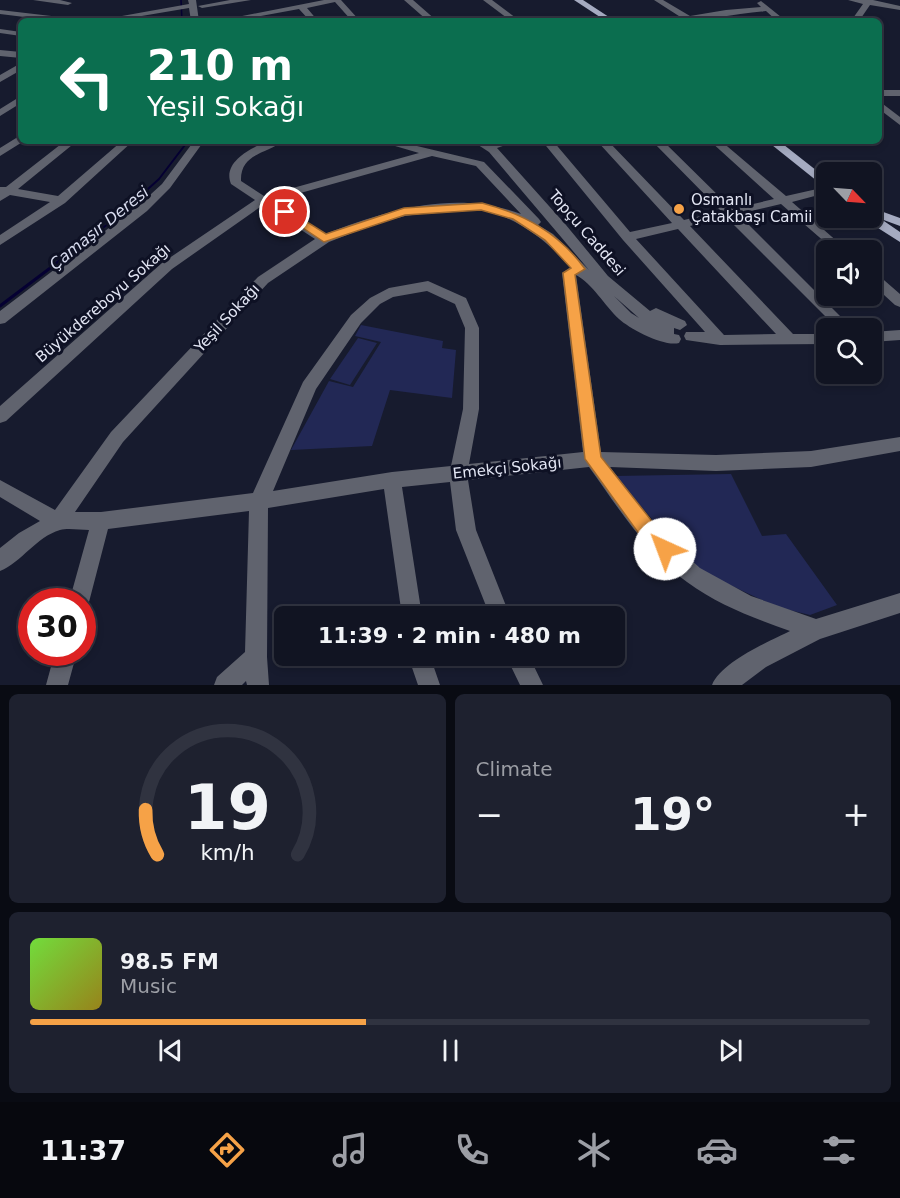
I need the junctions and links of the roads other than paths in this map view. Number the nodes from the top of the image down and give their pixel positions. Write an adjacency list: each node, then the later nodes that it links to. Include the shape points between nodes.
1 (37, 0): 12 (street)
2 (248, 0): 13 (street)
3 (337, 0): 14 (street); 26 (street)
4 (408, 0): 27 (street)
5 (487, 0): 28 (street)
6 (569, 0): 29 (main road)
7 (578, 0): 30 (main road)
8 (658, 0): 31 (street)
9 (758, 0): 16 (street)
10 (852, 0): 11 (street)
11 (869, 1): 15 (street); 34 (street)
12 (67, 2): 21 (street)
13 (197, 5): 18 (street)
14 (301, 6): 19 (street); 25 (street)
15 (900, 8)
16 (768, 9): 32 (street); 33 (street)
17 (0, 12): 20 (street)
18 (142, 13): 22 (street)
19 (267, 13): 23 (street); 24 (street)
20 (51, 18)
21 (76, 18)
22 (114, 18)
23 (243, 18)
24 (271, 18)
25 (311, 18)
26 (353, 18)
27 (429, 18)
28 (512, 18)
29 (597, 18)
30 (606, 18)
31 (688, 18)
32 (700, 18)
33 (778, 18)
34 (857, 18)
35 (0, 31): 36 (street)
36 (18, 34)
37 (0, 52): 38 (street)
38 (18, 55)
39 (18, 68): 40 (street)
40 (1, 78): 41 (street)
41 (18, 79)
42 (882, 93): 43 (street)
43 (900, 93)
44 (18, 101): 46 (street)
45 (882, 107): 47 (street)
46 (0, 113)
47 (900, 122)
48 (18, 140): 62 (street)
49 (68, 144): 65 (street)
50 (125, 144): 68 (street)
51 (197, 144): 85 (street, via 166,186 143,208)
52 (270, 144): 67 (street, via 254,150 234,172 235,182)
53 (396, 144): 61 (street)
54 (492, 144): 86 (street, Topçu Caddesi, via 603,279 645,315)
55 (550, 144): 76 (street)
56 (605, 144): 73 (street)
57 (660, 144): 70 (street)
58 (718, 144): 69 (street)
59 (776, 144): 64 (main road)
60 (784, 144): 63 (main road)
61 (434, 152): 67 (street, Büyükdereboyu Sokağı); 75 (street, via 480,164)
62 (0, 153)
63 (816, 168)
64 (816, 175)
65 (3, 192): 68 (street)
66 (816, 192): 69 (street)
67 (265, 199): 78 (street); 92 (street, Büyükdereboyu Sokağı, via 167,266)
68 (61, 200): 80 (street)
69 (783, 200): 70 (street); 79 (street)
70 (729, 213): 73 (street); 84 (street)
71 (882, 217): 72 (main road)
72 (900, 222)
73 (681, 225): 76 (street); 91 (street)
74 (882, 226): 77 (main road)
75 (549, 237): 78 (street, Yeşil Sokağı, via 500,210 463,206 404,212); 81 (street, Yeşil Sokağı)
76 (627, 237): 89 (street)
77 (900, 238)
78 (324, 239): 99 (street, Yeşil Sokağı, via 263,280 117,437)
79 (829, 240)
80 (0, 241)
81 (579, 269): 86 (street, Yeşil Sokağı, via 626,317 660,336); 94 (street, via 569,273)
82 (882, 286): 83 (street)
83 (900, 302)
84 (835, 318)
85 (0, 319)
86 (678, 333): 89 (street)
87 (900, 336): 88 (street)
88 (882, 337)
89 (720, 340): 91 (street)
90 (816, 340): 91 (street)
91 (791, 341)
92 (0, 416)
93 (900, 444): 94 (street, Emekçi Sokağı, via 799,460 716,463)
94 (593, 459): 95 (street, Emekçi Sokağı); 106 (street, via 651,536 693,575 746,605)
95 (458, 474): 96 (street, Emekçi Sokağı); 98 (street, via 471,409 472,328 461,301 428,286 389,293 356,319 309,386); 105 (street, via 466,530)
96 (392, 480): 98 (street, Emekçi Sokağı); 104 (street)
97 (0, 488): 99 (street)
98 (259, 501): 100 (street, Emekçi Sokağı); 107 (street)
99 (58, 521): 100 (street, Emekçi Sokağı); 101 (street, Yeşil Sokağı)
100 (101, 521): 102 (street)
101 (0, 561)
102 (84, 588)
103 (900, 603): 106 (street)
104 (411, 606)
105 (496, 606)
106 (816, 630): 116 (street, via 758,659)
107 (256, 657): 112 (street); 113 (street)
108 (60, 666): 111 (street)
109 (422, 666): 114 (street)
110 (522, 666): 115 (street)
111 (54, 682)
112 (225, 685)
113 (258, 685)
114 (429, 685)
115 (532, 685)
116 (723, 685)

